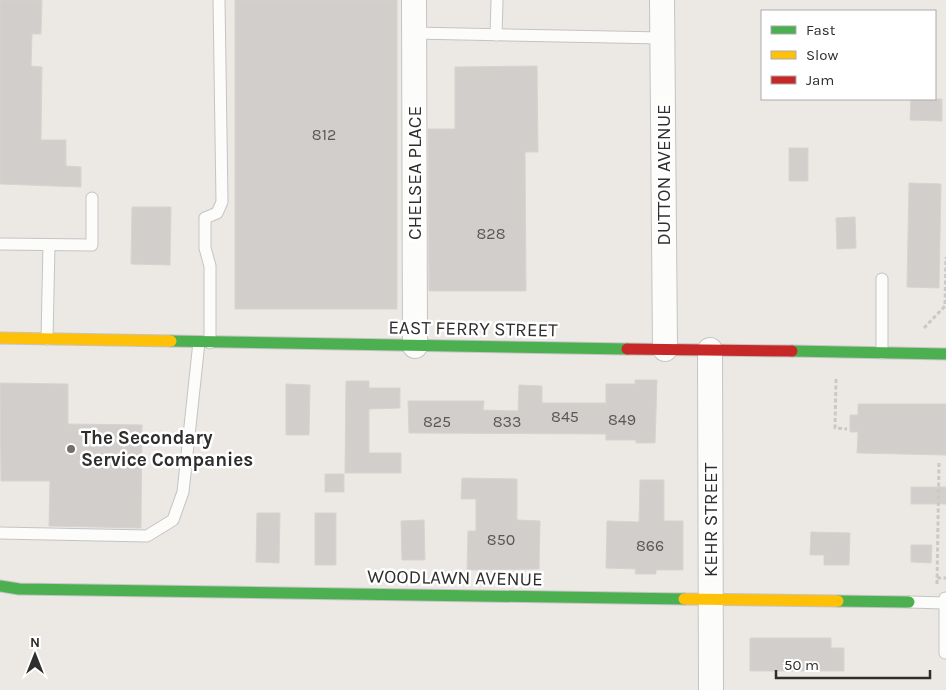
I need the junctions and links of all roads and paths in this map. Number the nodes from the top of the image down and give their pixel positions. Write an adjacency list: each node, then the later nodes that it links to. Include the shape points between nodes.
1 (219, 0): 16 (lane, via 222,202 217,213 205,218 205,248 210,266)
2 (414, 0): 5 (street, CHELSEA PLACE)
3 (497, 0): 6 (lane)
4 (662, 0): 7 (street, DUTTON AVENUE)
5 (414, 33): 6 (lane); 17 (street, CHELSEA PLACE)
6 (496, 35): 7 (lane)
7 (663, 38): 18 (street, DUTTON AVENUE)
8 (92, 198): 10 (lane, via 92,245)
9 (0, 244): 10 (lane)
10 (48, 245): 15 (lane)
11 (946, 257): 13 (path, via 945,306)
12 (882, 279): 20 (lane)
13 (924, 328)
14 (0, 338): 15 (street, EAST FERRY STREET)
15 (48, 339): 16 (street, EAST FERRY STREET)
16 (204, 342): 17 (street, EAST FERRY STREET); 25 (lane, via 183,492 173,520 147,536)
17 (415, 346): 18 (street, EAST FERRY STREET)
18 (665, 350): 19 (street, EAST FERRY STREET)
19 (710, 350): 20 (street, EAST FERRY STREET); 29 (street, KEHR STREET)
20 (882, 353): 21 (street, EAST FERRY STREET)
21 (946, 354)
22 (836, 379): 23 (path, via 835,428)
23 (847, 429)
24 (939, 461): 26 (path, via 937,580)
25 (0, 533)
26 (946, 578)
27 (0, 586): 29 (street, WOODLAWN AVENUE)
28 (945, 598): 31 (lane)
29 (711, 599): 30 (street, WOODLAWN AVENUE); 33 (street, KEHR STREET)
30 (909, 602): 31 (lane)
31 (945, 602): 32 (lane)
32 (945, 653)
33 (711, 690)

